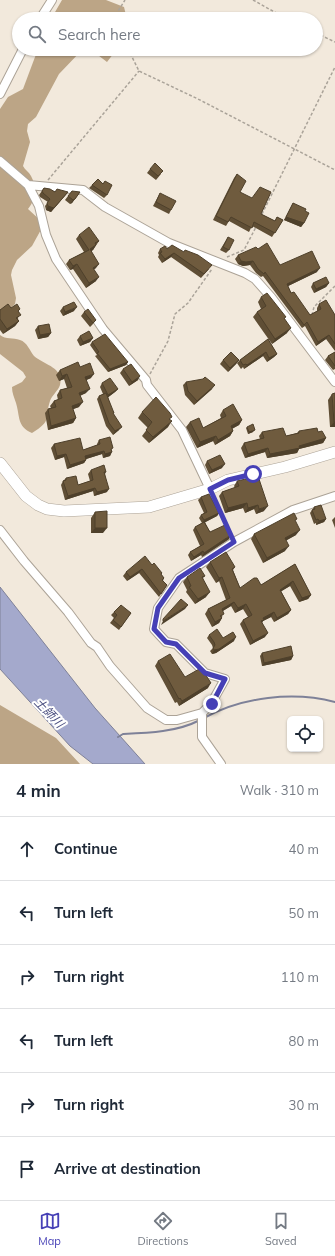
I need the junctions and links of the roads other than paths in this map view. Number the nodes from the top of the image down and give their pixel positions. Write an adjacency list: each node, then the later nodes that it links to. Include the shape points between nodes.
1 (52, 0): 2 (street)
2 (44, 12)
3 (19, 56): 4 (street)
4 (0, 94)
5 (0, 161): 6 (street)
6 (28, 185): 7 (street, via 83,190 105,207 169,243 255,279); 10 (street, via 39,206 46,235 56,259 103,329 146,380 147,385 182,430)
7 (335, 382)
8 (335, 452): 10 (street, via 228,480)
9 (0, 463): 10 (street, via 26,496 47,509 64,511 149,506)
10 (210, 489)
11 (335, 496): 13 (street, via 293,510 234,542 179,578 158,608 154,629 166,642 176,644 205,673 225,679 212,704)
12 (0, 530): 13 (street, via 147,708 166,720)
13 (202, 713): 14 (street, via 202,737)
14 (221, 764)

